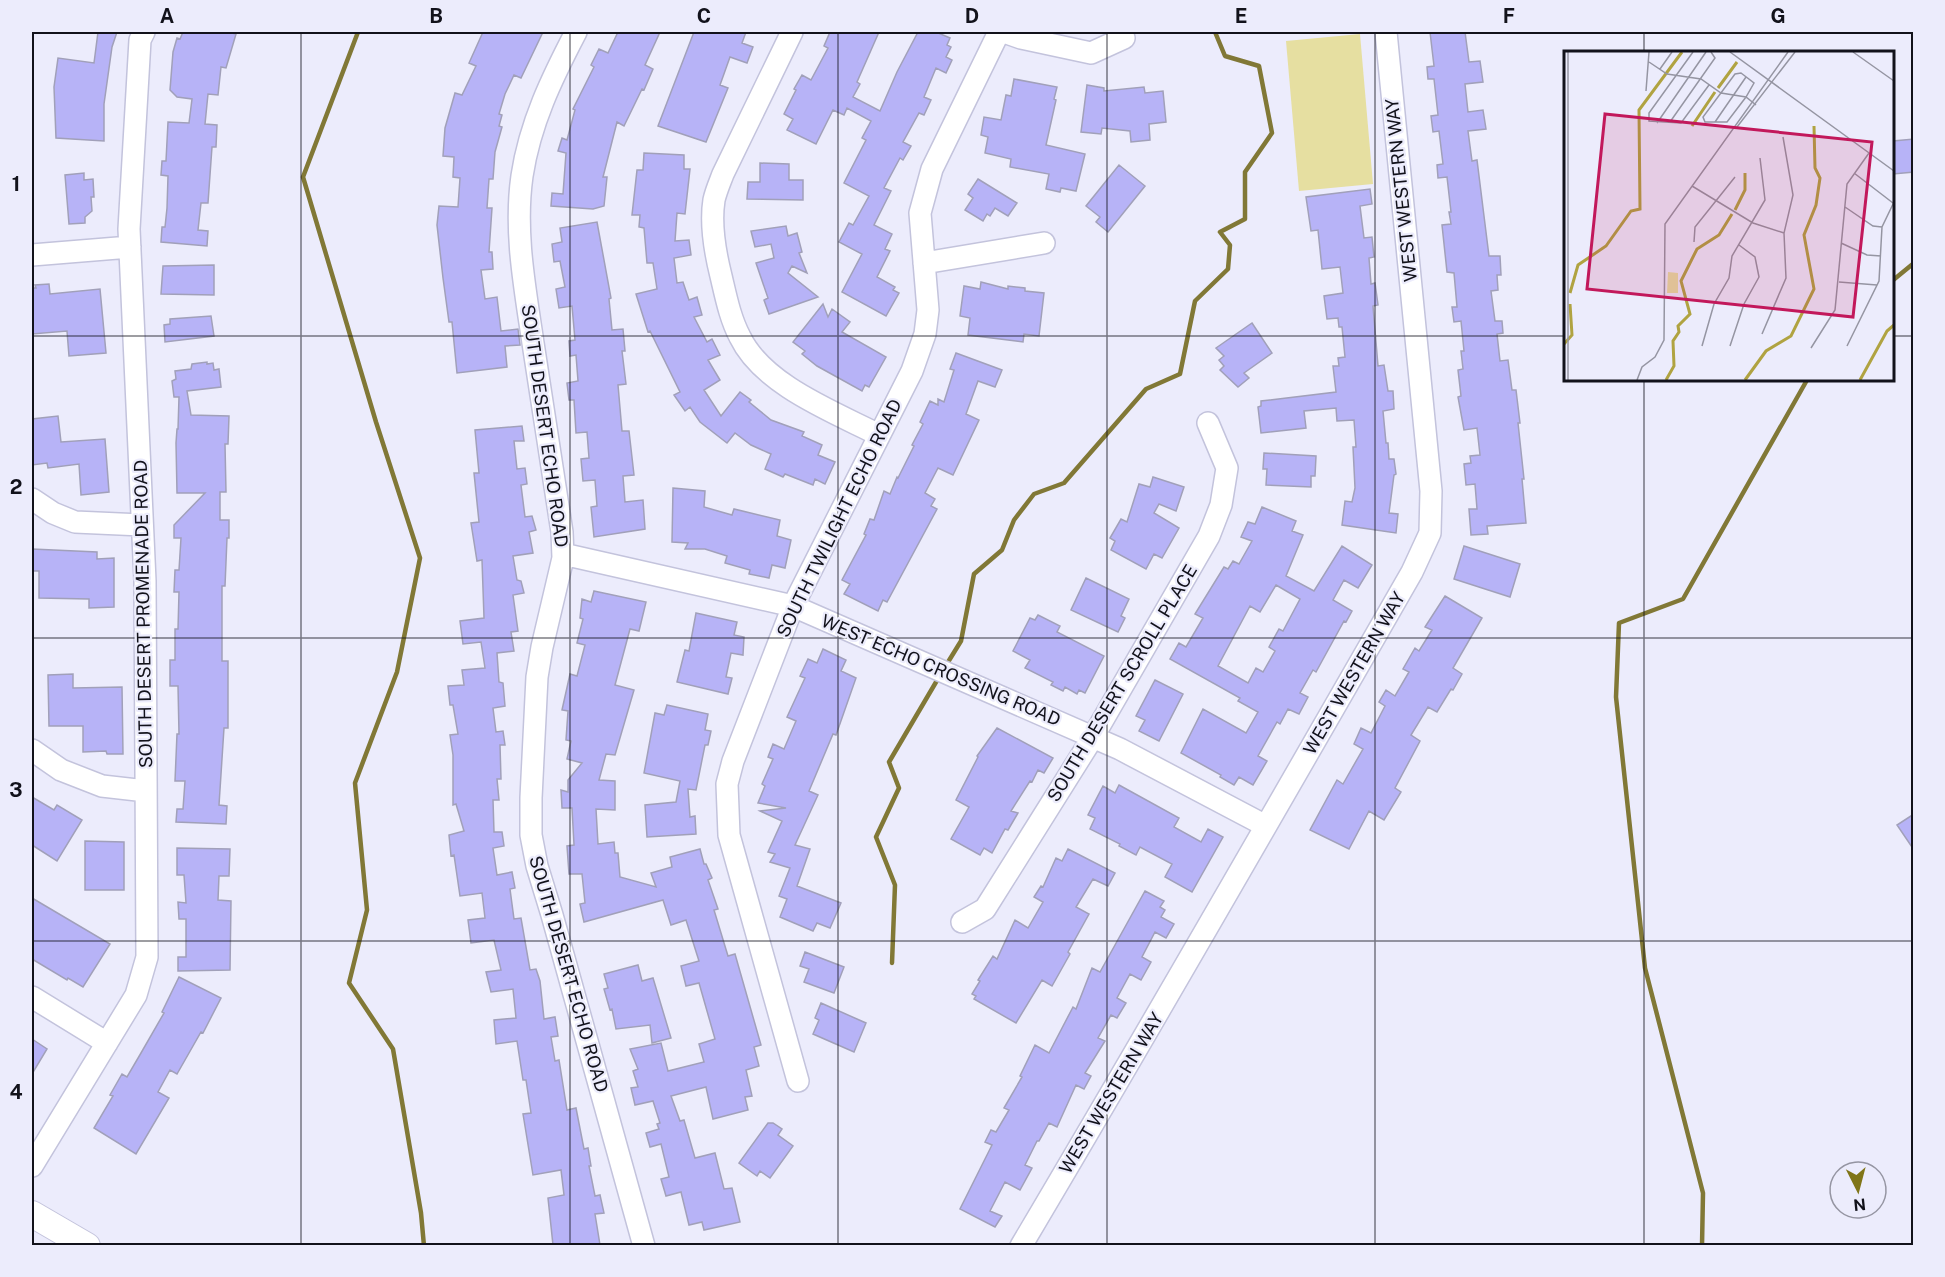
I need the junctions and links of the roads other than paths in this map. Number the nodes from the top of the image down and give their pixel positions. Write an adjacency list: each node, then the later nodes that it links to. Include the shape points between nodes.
1 (144, 32): 9 (street, SOUTH DESERT PROMENADE ROAD, via 140,40)
2 (576, 32): 16 (street, SOUTH DESERT ECHO ROAD, via 535,119 522,178 519,235)
3 (792, 32): 13 (street, via 714,198 712,220 717,259 731,318 757,361 783,385)
4 (999, 32): 11 (street, SOUTH TWILIGHT ECHO ROAD, via 932,169 920,213)
5 (1004, 32): 7 (street, via 1091,53)
6 (1386, 32): 21 (street, WEST WESTERN WAY, via 1431,492 1430,533 1412,572)
7 (1124, 38)
8 (1044, 243): 11 (street)
9 (130, 247): 10 (street); 15 (street, SOUTH DESERT PROMENADE ROAD)
10 (32, 255)
11 (924, 263): 13 (street, SOUTH TWILIGHT ECHO ROAD, via 928,310 925,334 912,372)
12 (1208, 423): 18 (street, SOUTH DESERT SCROLL PLACE, via 1227,468 1221,505 1209,536)
13 (879, 435): 17 (street, SOUTH TWILIGHT ECHO ROAD)
14 (32, 499): 15 (street, via 75,522)
15 (142, 525): 20 (street, SOUTH DESERT PROMENADE ROAD)
16 (563, 554): 17 (street, WEST ECHO CROSSING ROAD); 29 (street, SOUTH DESERT ECHO ROAD, via 537,676 531,835)
17 (793, 606): 18 (street, WEST ECHO CROSSING ROAD); 25 (street, SOUTH TWILIGHT ECHO ROAD, via 733,761 726,801 729,835)
18 (1093, 737): 21 (street, WEST ECHO CROSSING ROAD); 22 (street, SOUTH DESERT SCROLL PLACE, via 985,909)
19 (32, 750): 20 (street, via 61,770 102,786)
20 (146, 790): 24 (street, SOUTH DESERT PROMENADE ROAD, via 147,957 136,995)
21 (1266, 826): 30 (street, WEST WESTERN WAY)
22 (962, 922)
23 (32, 997): 24 (street)
24 (107, 1043): 26 (street, SOUTH DESERT PROMENADE ROAD)
25 (798, 1081)
26 (32, 1167)
27 (32, 1214): 28 (main road)
28 (87, 1245)
29 (644, 1245)
30 (1021, 1245)

